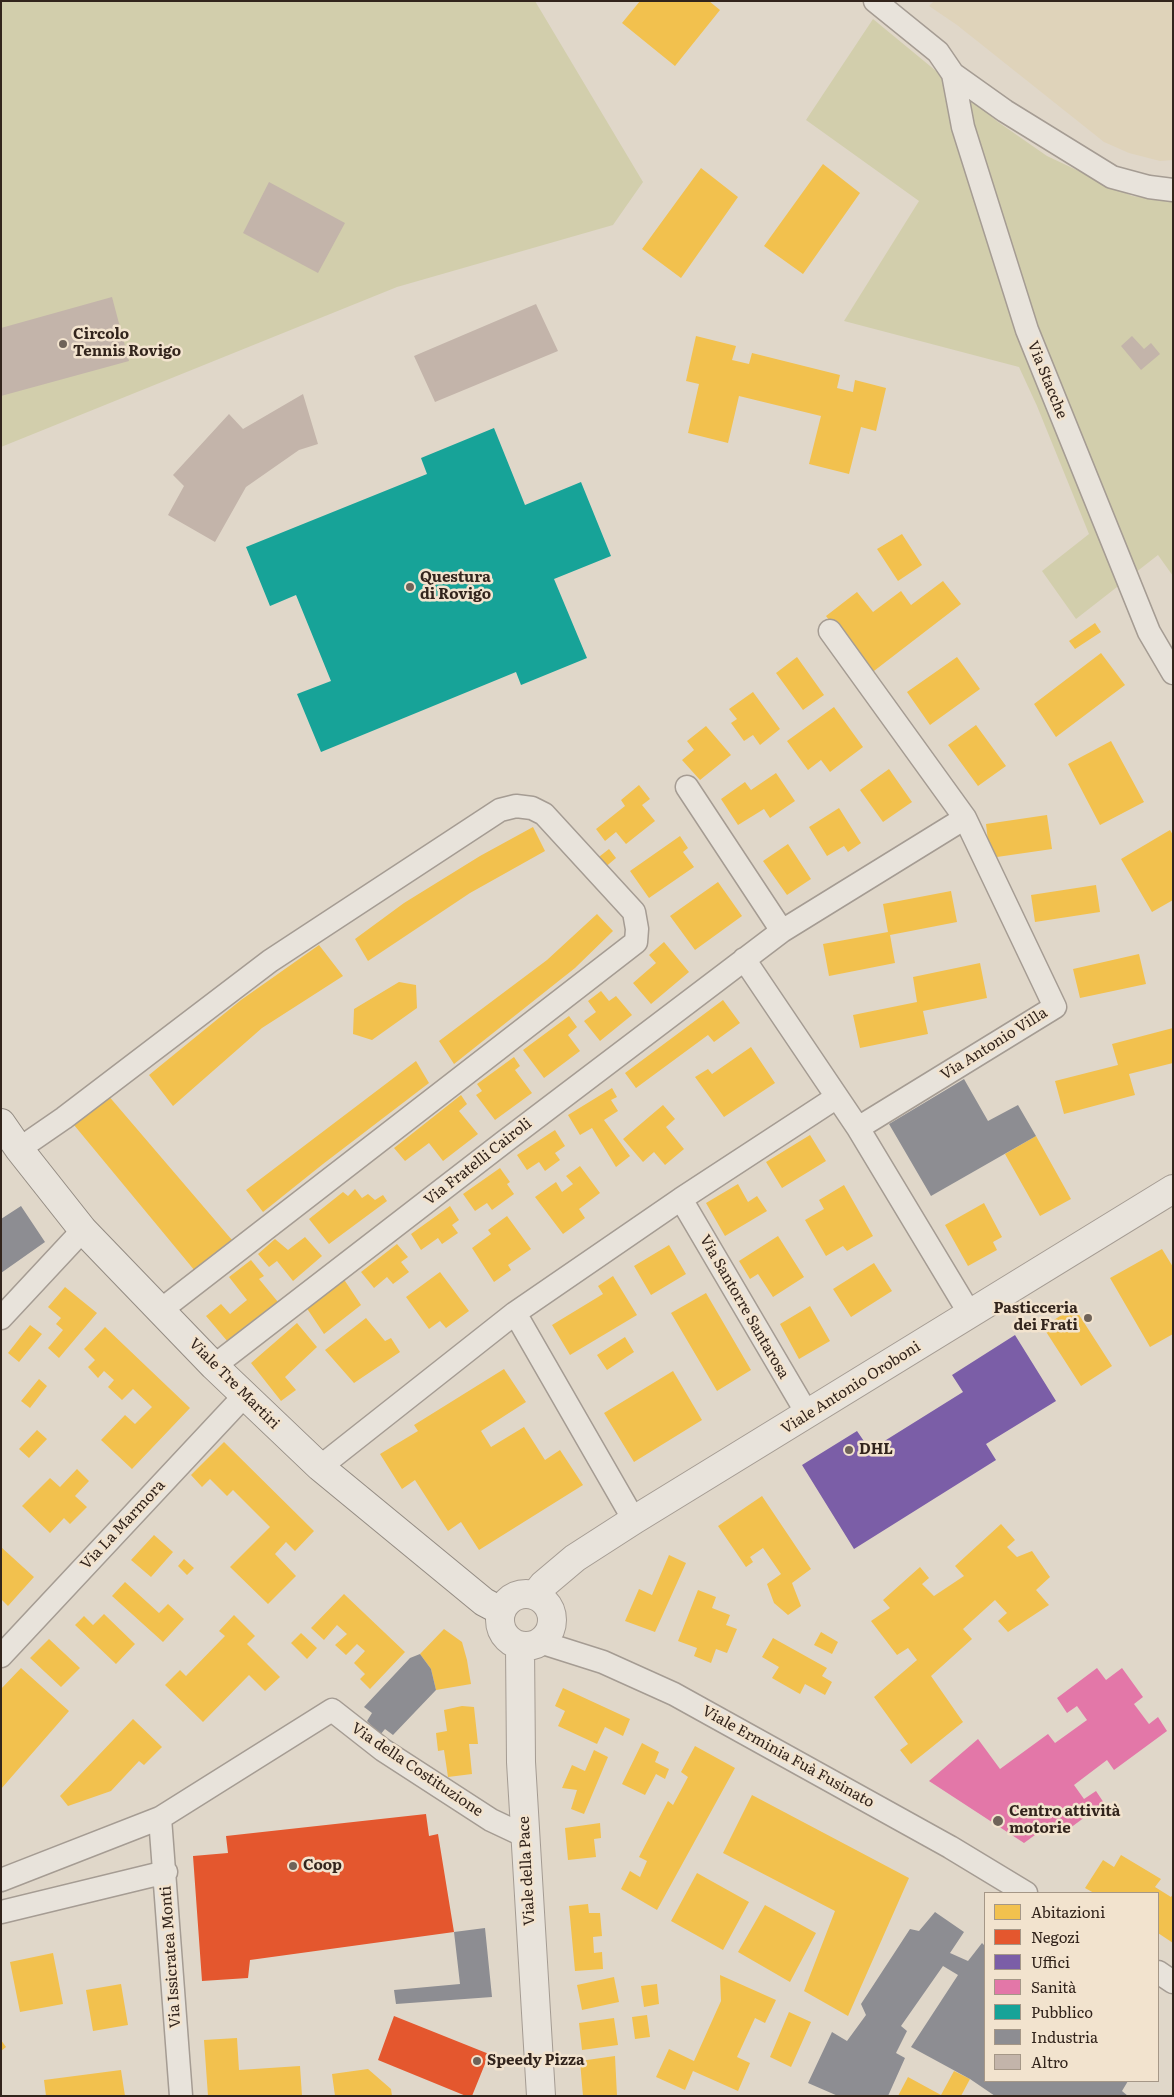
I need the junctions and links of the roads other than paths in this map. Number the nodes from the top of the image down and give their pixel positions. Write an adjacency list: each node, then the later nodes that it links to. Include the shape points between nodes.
1 (875, 1): 2 (street, Via Stacche, via 938,52)
2 (953, 74): 3 (street, Via Stacche, via 1112,177); 5 (street, Via Stacche, via 964,127 1027,330 1149,632)
3 (1173, 190)
4 (830, 631): 7 (street, Via Antonio Villa)
5 (1173, 673)
6 (687, 787): 8 (street)
7 (965, 818): 8 (street); 12 (street, Via Antonio Villa, via 1055,1006)
8 (782, 930): 9 (street)
9 (744, 959): 10 (street); 21 (street, Via Fratelli Cairoli)
10 (838, 1097): 12 (street); 15 (street)
11 (1, 1123): 13 (street, Viale Tre Martiri)
12 (858, 1128): 19 (street)
13 (19, 1149): 16 (street, Viale Tre Martiri); 17 (street, via 270,961 500,810 516,806 544,814 634,912 636,942)
14 (1173, 1189): 19 (street, Viale Antonio Oroboni)
15 (681, 1199): 18 (street); 23 (street, Via Santorre Santarosa)
16 (84, 1230): 17 (street, Viale Tre Martiri); 20 (street)
17 (161, 1310): 21 (street, Viale Tre Martiri)
18 (515, 1313): 24 (street); 25 (street)
19 (970, 1314): 23 (street, Viale Antonio Oroboni)
20 (1, 1318)
21 (214, 1366): 22 (street, Viale Tre Martiri)
22 (245, 1395): 24 (street, Viale Tre Martiri); 29 (street, Via La Marmora)
23 (808, 1414): 25 (street, Viale Antonio Oroboni)
24 (320, 1467): 27 (street, Viale Tre Martiri, via 484,1602)
25 (634, 1520): 26 (street, Viale Antonio Oroboni, via 575,1558)
26 (535, 1595): 27 (street, via 515,1596); 28 (street, via 546,1603 552,1619 549,1633)
27 (501, 1611): 28 (street, via 500,1624 504,1635 514,1644)
28 (530, 1644): 31 (street, Viale della Pace, via 521,1762); 34 (street, Viale Erminia Fuà Fusinato, via 603,1662 674,1694 950,1847)
29 (1, 1656)
30 (160, 1818): 31 (street, Via della Costituzione, via 332,1710 416,1772 490,1820); 32 (street, Via Issicratea Monti); 33 (street)
31 (525, 1836): 39 (street, Viale della Pace)
32 (166, 1872): 35 (street); 38 (street, Via Issicratea Monti)
33 (1, 1880)
34 (1024, 1892)
35 (1, 1912)
36 (1159, 1973): 37 (street)
37 (1173, 1982)
38 (181, 2096)
39 (540, 2096)

